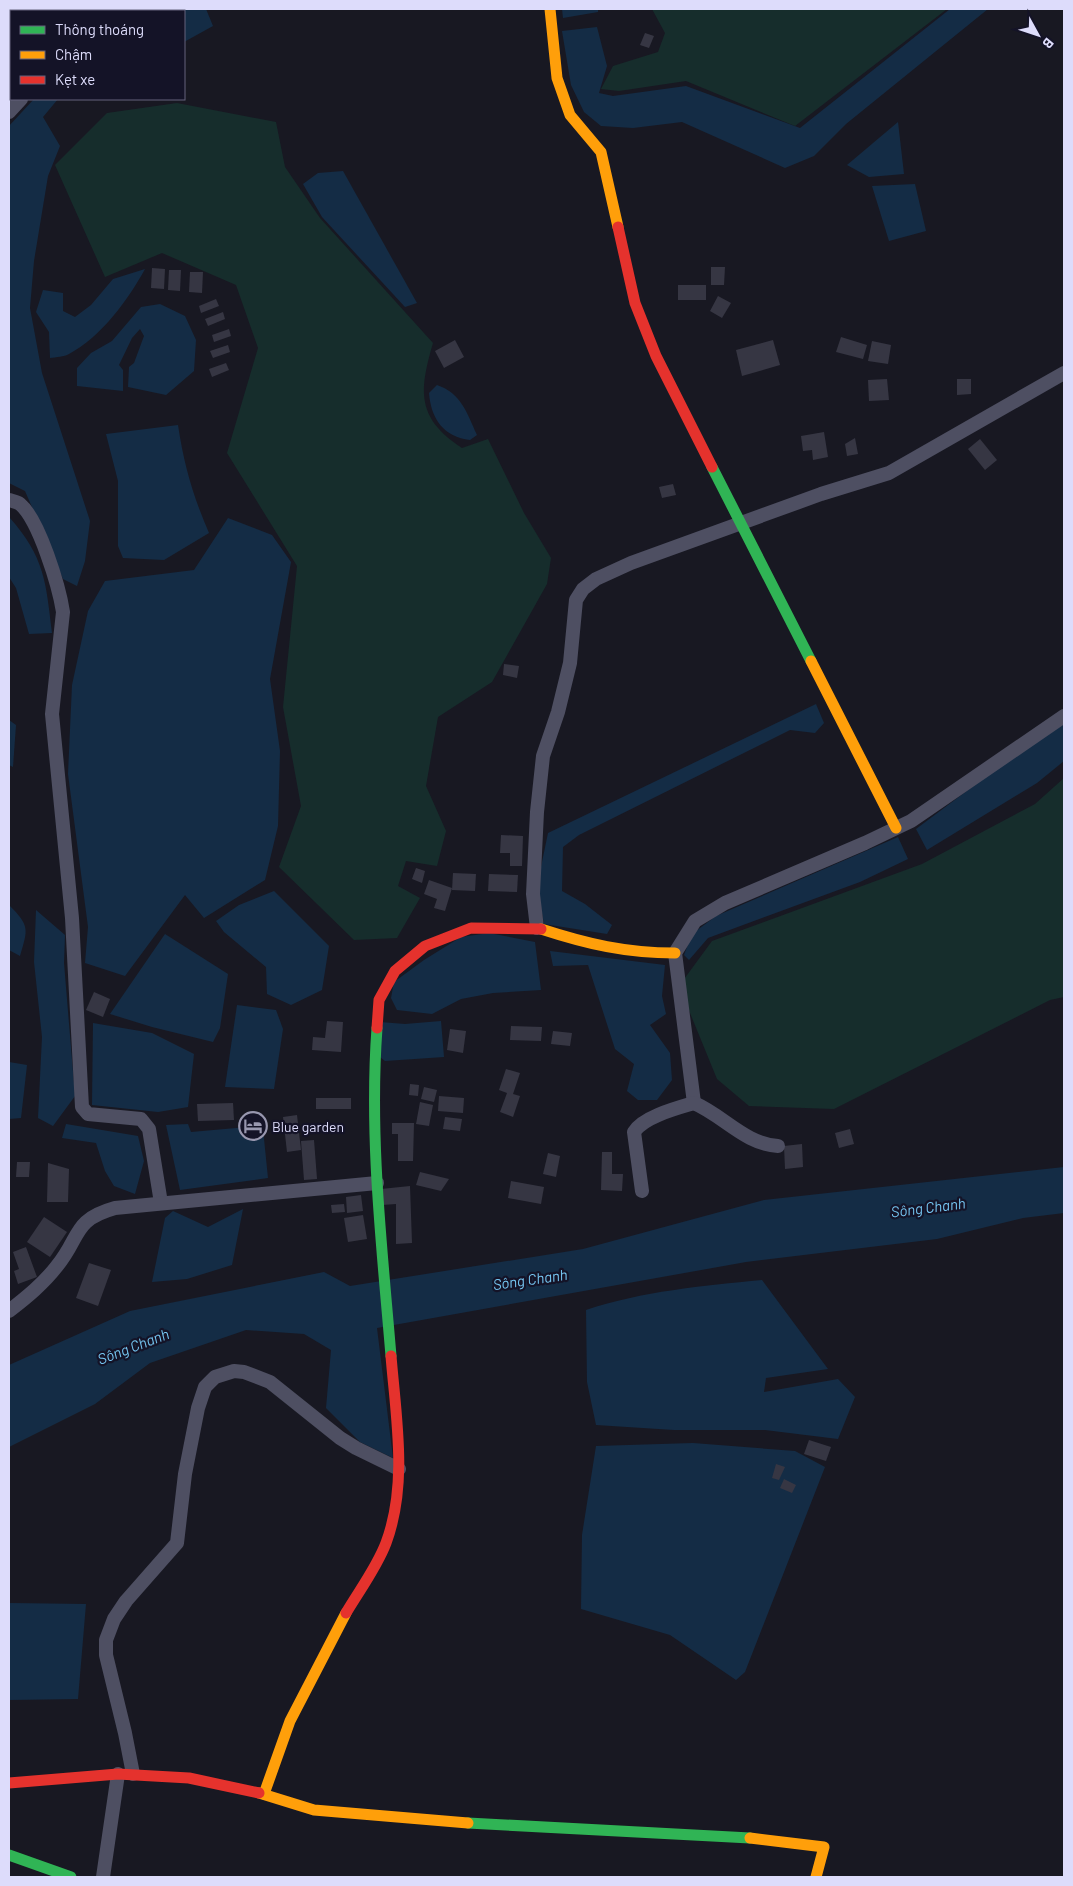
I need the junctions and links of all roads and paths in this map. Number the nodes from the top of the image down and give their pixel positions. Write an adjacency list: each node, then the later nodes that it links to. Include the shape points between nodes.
1 (550, 9): 6 (main road, via 557,78 570,115 601,152 635,303 656,356)
2 (20, 100): 3 (street)
3 (9, 112)
4 (1064, 373): 6 (street, via 889,473 821,494)
5 (9, 500): 15 (street, via 19,503 39,530 63,612 52,714 72,918 82,1107 88,1114 141,1120 146,1124)
6 (740, 525): 8 (main road); 9 (street, via 630,562 596,579 582,589 576,600 570,663 543,756 533,894)
7 (1064, 716): 8 (street)
8 (896, 828): 10 (street, via 725,903 695,921)
9 (537, 928): 10 (main road, via 592,945 640,953); 13 (main road, via 471,928 425,946 395,971 379,1000 374,1070)
10 (675, 953): 11 (street)
11 (694, 1104): 12 (street, via 752,1142); 14 (street, via 642,1123 634,1132)
12 (778, 1146)
13 (377, 1183): 15 (street); 17 (main road)
14 (642, 1191)
15 (160, 1204): 16 (street, via 97,1213 82,1224 59,1264 36,1290)
16 (9, 1311)
17 (399, 1469): 19 (street, via 348,1443 261,1377 234,1371 220,1374 210,1382 201,1395 198,1408 185,1474 177,1543 126,1601 106,1640 106,1654); 21 (main road, via 396,1511 385,1545 319,1662 290,1721)
18 (118, 1774): 19 (main road); 20 (main road); 24 (street)
19 (133, 1774): 21 (main road, via 189,1778)
20 (9, 1783)
21 (264, 1794): 25 (main road, via 314,1810 487,1825 741,1838 824,1847)
22 (9, 1855): 23 (main road)
23 (71, 1877)
24 (103, 1877)
25 (816, 1877)

